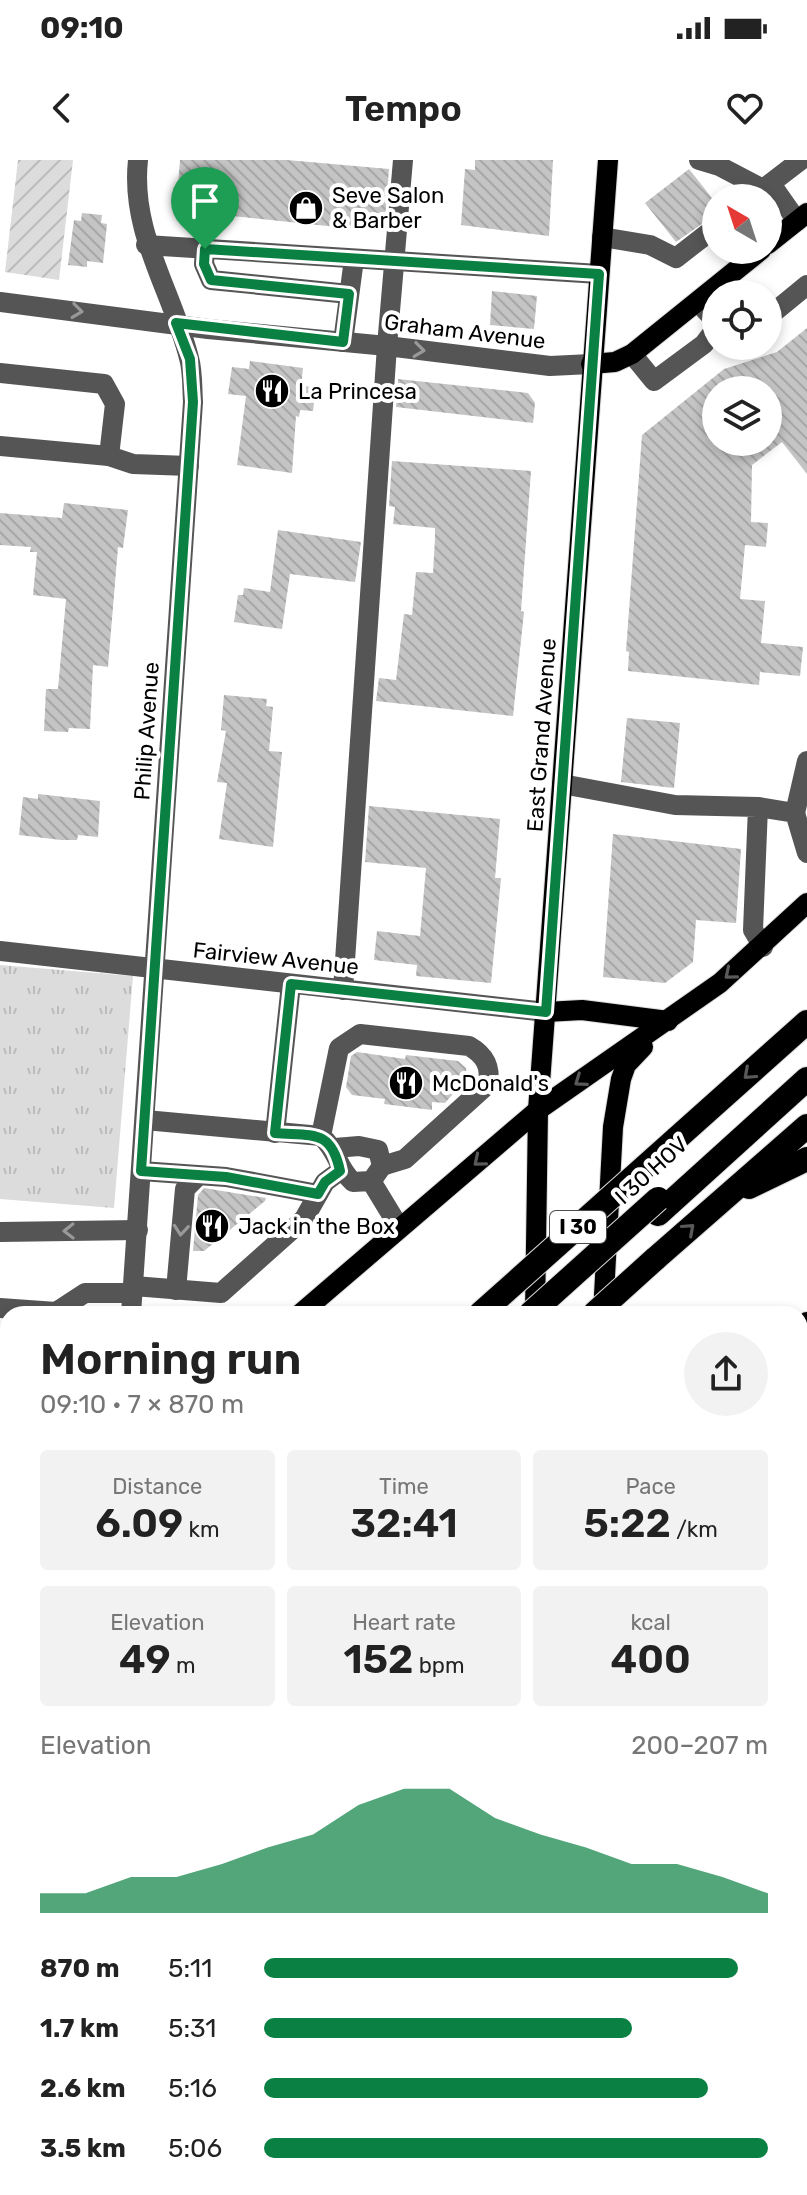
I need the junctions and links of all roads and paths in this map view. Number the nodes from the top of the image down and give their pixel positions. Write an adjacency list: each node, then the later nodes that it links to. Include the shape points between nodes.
1 (138, 160): 13 (street, Philip Avenue, via 135,184)
2 (403, 160): 16 (street)
3 (608, 160): 11 (main road, East Grand Avenue)
4 (699, 160): 6 (street, via 719,166)
5 (801, 160): 7 (street)
6 (744, 184)
7 (771, 184)
8 (782, 197): 9 (street)
9 (802, 217): 10 (main road)
10 (782, 233)
11 (602, 237): 12 (street, via 650,245 676,258); 18 (main road, East Grand Avenue)
12 (702, 238)
13 (146, 245): 14 (street); 23 (street, Philip Avenue)
14 (205, 249): 15 (street); 20 (street, via 211,280)
15 (354, 259): 16 (street); 20 (street)
16 (394, 261): 18 (street); 26 (street)
17 (744, 264): 27 (main road)
18 (599, 274): 28 (main road, East Grand Avenue)
19 (807, 285): 22 (street)
20 (349, 294): 24 (street)
21 (0, 302): 23 (street, Graham Avenue, one-way to 23)
22 (782, 306)
23 (176, 323): 24 (street, Graham Avenue); 32 (street, Philip Avenue, via 190,359)
24 (343, 342): 26 (street, Graham Avenue)
25 (702, 345): 27 (street, via 654,381)
26 (387, 346): 28 (street, Graham Avenue, one-way to 28, via 550,366); 43 (street)
27 (632, 354): 28 (main road)
28 (591, 364): 34 (main road, East Grand Avenue)
29 (0, 373): 31 (street, via 104,384 115,404)
30 (0, 446): 31 (street)
31 (109, 456): 32 (street, via 133,464)
32 (189, 466): 41 (street, Philip Avenue)
33 (807, 761): 36 (street)
34 (562, 784): 35 (street, via 675,805); 44 (main road, East Grand Avenue)
35 (758, 807): 36 (street); 39 (street, via 753,930)
36 (795, 813): 37 (street)
37 (807, 853)
38 (807, 903): 39 (main road)
39 (763, 947): 45 (main road, one-way to 45)
40 (0, 951): 41 (street, Fairview Avenue)
41 (152, 968): 42 (street, Fairview Avenue); 50 (street, Philip Avenue)
42 (291, 984): 43 (street, Fairview Avenue); 52 (street)
43 (343, 990): 44 (street, Fairview Avenue)
44 (546, 1012): 45 (main road, via 582,1010); 49 (main road, East Grand Avenue)
45 (668, 1021): 49 (main road, one-way to 49); 74 (main road, via 626,1065 621,1079 613,1127)
46 (807, 1022): 70 (highway, I 30, one-way to 70, bridge)
47 (807, 1065): 61 (highway, I 30 HOV)
48 (807, 1079): 61 (highway, I 30 HOV)
49 (538, 1110): 62 (main road, one-way to 62); 71 (main road, East Grand Avenue)
50 (145, 1120): 52 (street); 55 (street, Philip Avenue)
51 (807, 1126): 60 (highway)
52 (275, 1133): 53 (street)
53 (328, 1142): 56 (street); 57 (street, via 378,1150); 57 (street, via 328,1104 339,1048 360,1034 469,1046 479,1052 490,1072 488,1084 405,1159)
54 (807, 1159): 60 (highway)
55 (141, 1171): 58 (street); 63 (street, Philip Avenue)
56 (340, 1171): 57 (street, via 353,1182); 59 (street)
57 (377, 1174): 62 (street)
58 (198, 1176): 59 (street); 66 (street, one-way to 66, via 185,1189)
59 (318, 1194): 66 (street, via 304,1219 221,1293)
60 (722, 1200): 75 (highway, one-way to 60, bridge)
61 (658, 1207): 72 (highway, I 30 HOV, bridge); 73 (highway, I 30 HOV)
62 (399, 1227): 69 (main road)
63 (138, 1230): 64 (street, one-way to 64); 65 (street, Philip Avenue)
64 (0, 1232)
65 (133, 1289): 66 (street); 67 (street, via 85,1293); 68 (street, Philip Avenue)
66 (176, 1290)
67 (66, 1306)
68 (132, 1306)
69 (309, 1306)
70 (489, 1306)
71 (532, 1306)
72 (541, 1306)
73 (555, 1306)
74 (603, 1306)
75 (603, 1306)

